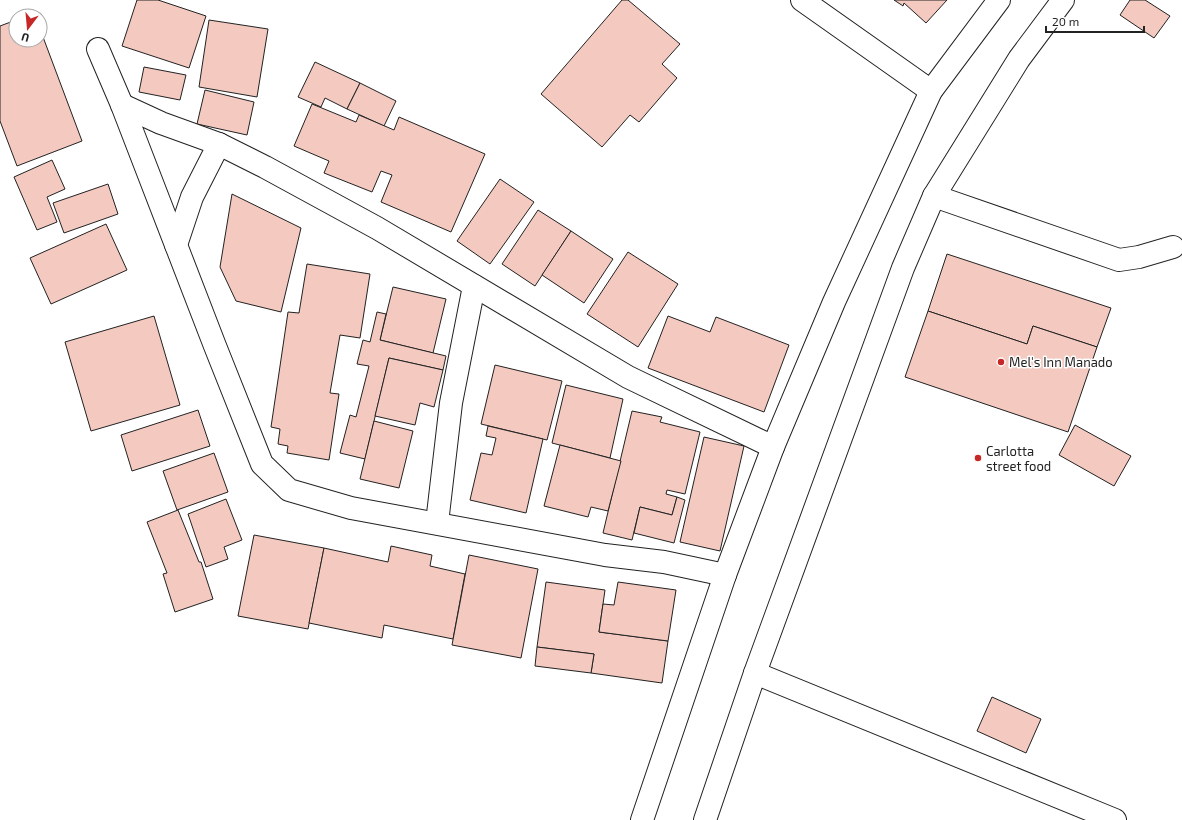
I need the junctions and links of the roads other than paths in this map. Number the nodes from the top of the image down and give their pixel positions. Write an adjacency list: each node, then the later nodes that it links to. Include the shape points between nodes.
1 (802, 0): 5 (main road)
2 (999, 0): 5 (main road)
3 (1063, 0): 8 (main road, via 1019,59)
4 (98, 50): 6 (main road)
5 (931, 91): 12 (main road, via 834,302)
6 (122, 105): 7 (main road, via 161,123); 9 (main road)
7 (219, 144): 9 (main road, via 192,197); 11 (main road, via 377,228)
8 (934, 196): 10 (main road, via 1119,260 1139,258); 15 (main road, via 902,268)
9 (176, 245): 13 (main road, via 262,464 289,490 351,508)
10 (1172, 247)
11 (474, 286): 12 (main road, via 628,377); 13 (main road, via 451,403)
12 (773, 447): 14 (main road)
13 (437, 523): 14 (main road)
14 (725, 575): 16 (main road)
15 (756, 673): 17 (main road); 18 (main road)
16 (642, 820)
17 (704, 820)
18 (1115, 820)

